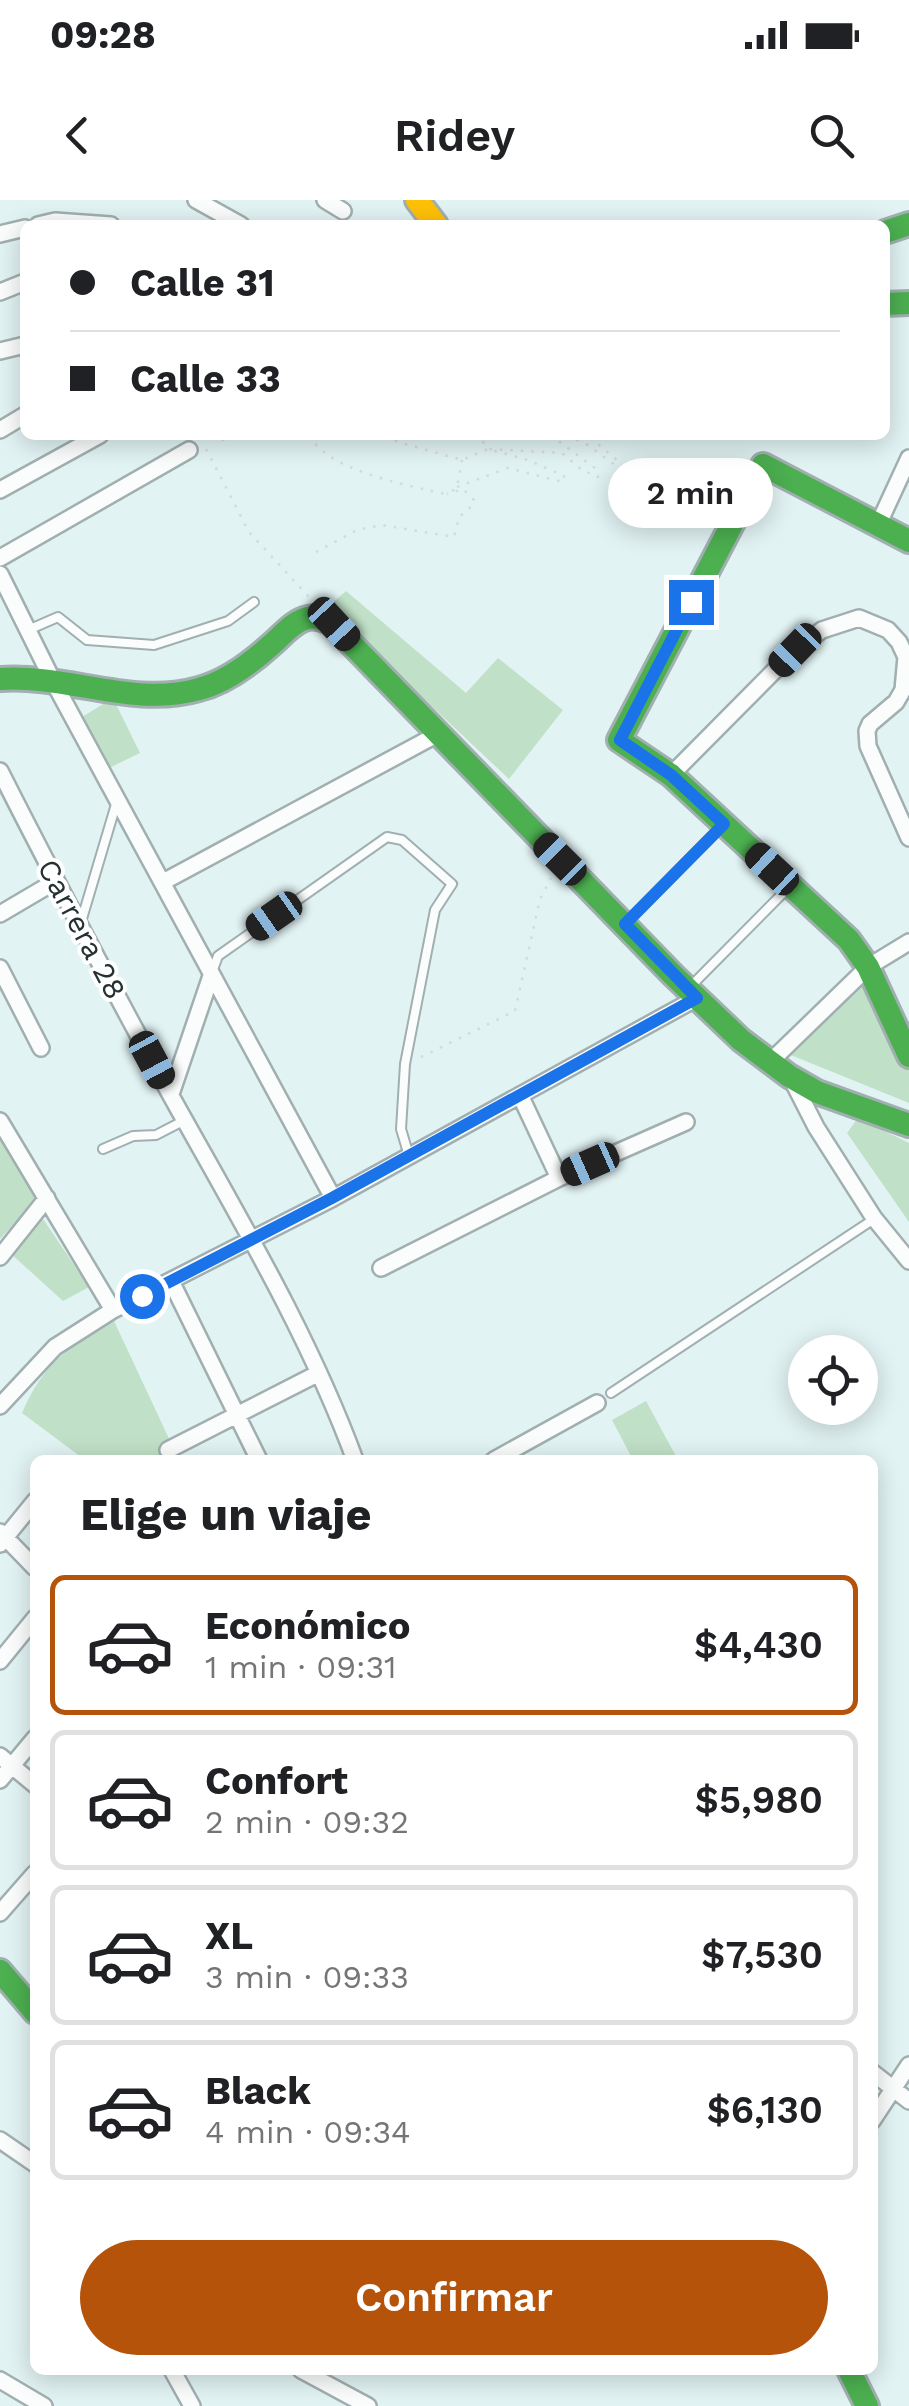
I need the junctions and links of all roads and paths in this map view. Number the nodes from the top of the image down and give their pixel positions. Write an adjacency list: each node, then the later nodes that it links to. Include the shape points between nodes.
1 (196, 200): 5 (street)
2 (325, 200): 4 (street)
3 (417, 200): 6 (street)
4 (342, 211)
5 (232, 220)
6 (432, 220)
7 (91, 440): 19 (street)
8 (312, 440): 20 (path, via 330,457 385,480)
9 (395, 440): 17 (path)
10 (482, 440): 15 (path)
11 (557, 440): 15 (path, via 596,468 598,477 562,453)
12 (578, 440): 13 (path, via 615,465)
13 (593, 440)
14 (196, 447): 24 (street); 27 (path, via 250,532 312,601)
15 (488, 449): 17 (path); 18 (path, via 547,468 564,476 563,482 508,468)
16 (909, 458): 21 (street)
17 (462, 460): 18 (path)
18 (457, 487): 20 (path)
19 (0, 490)
20 (447, 494): 23 (path, via 463,489 474,500 454,538 382,525)
21 (878, 525): 22 (street); 33 (street, via 763,465 620,740)
22 (909, 541)
23 (316, 552)
24 (0, 558)
25 (0, 574): 28 (street)
26 (254, 602): 28 (lane, via 228,621 154,645 87,640 58,616)
27 (316, 616): 30 (street, via 196,691 112,694); 31 (street, via 334,624)
28 (28, 630): 30 (street)
29 (0, 679): 30 (street)
30 (53, 680): 34 (street)
31 (436, 735): 37 (street); 39 (street)
32 (0, 771): 38 (street, Carrera 28)
33 (671, 775): 35 (street); 36 (street, via 795,650 822,630 860,618 888,630 906,657 903,690 867,731)
34 (118, 800): 39 (street); 43 (lane)
35 (724, 824): 40 (street); 42 (lane)
36 (909, 838)
37 (560, 859): 42 (street); 52 (path, via 540,898 514,1010)
38 (56, 882): 41 (street); 43 (street, Carrera 28)
39 (162, 882): 47 (street)
40 (790, 886): 45 (street, via 849,940); 48 (lane)
41 (0, 914)
42 (625, 924): 48 (street)
43 (80, 926): 54 (street, Carrera 28)
44 (909, 942): 45 (street)
45 (868, 967): 50 (street); 51 (street)
46 (0, 968): 49 (street)
47 (211, 976): 52 (lane, via 218,956 387,836 402,840 452,884 435,910); 54 (street); 64 (street)
48 (693, 994): 51 (street); 55 (street)
49 (41, 1048)
50 (909, 1056)
51 (770, 1062): 53 (street)
52 (405, 1064): 61 (lane, via 401,1129)
53 (792, 1078): 59 (street); 65 (street)
54 (170, 1094): 56 (street, Carrera 28)
55 (520, 1095): 61 (street); 62 (street)
56 (186, 1120): 60 (lane, via 156,1136 132,1136); 66 (street, Carrera 28)
57 (0, 1121): 63 (street)
58 (686, 1122): 62 (street)
59 (909, 1125)
60 (104, 1149)
61 (410, 1156): 64 (street)
62 (559, 1178): 69 (street)
63 (47, 1198): 67 (street); 71 (street)
64 (332, 1198): 66 (street)
65 (874, 1218): 68 (street); 73 (lane)
66 (252, 1240): 70 (street); 72 (street, Carrera 28)
67 (0, 1258)
68 (909, 1260)
69 (381, 1268)
70 (171, 1281): 71 (street); 75 (street)
71 (112, 1310): 74 (street, via 55,1348)
72 (320, 1373): 75 (street); 78 (street, Carrera 28)
73 (604, 1398): 79 (street)
74 (0, 1406)
75 (238, 1415): 76 (street); 77 (street)
76 (168, 1450)
77 (257, 1455)
78 (354, 1455)
79 (503, 1455)
80 (30, 1507): 81 (street)
81 (2, 1538): 82 (street)
82 (30, 1563)
83 (30, 1624): 84 (street)
84 (0, 1661)
85 (30, 1742): 86 (street)
86 (6, 1761): 87 (street); 88 (street)
87 (0, 1780)
88 (30, 1781)
89 (30, 1879): 90 (street)
90 (0, 1913)
91 (0, 1972): 92 (street)
92 (30, 2006)
93 (909, 2065): 95 (street)
94 (878, 2076): 95 (street)
95 (893, 2087): 96 (street); 97 (street)
96 (909, 2101)
97 (878, 2111)
98 (3, 2148): 99 (street)
99 (30, 2162)
100 (175, 2375): 105 (street)
101 (310, 2375): 106 (street)
102 (852, 2375): 107 (street)
103 (0, 2380): 104 (street)
104 (44, 2406)
105 (192, 2406)
106 (368, 2406)
107 (867, 2406)

